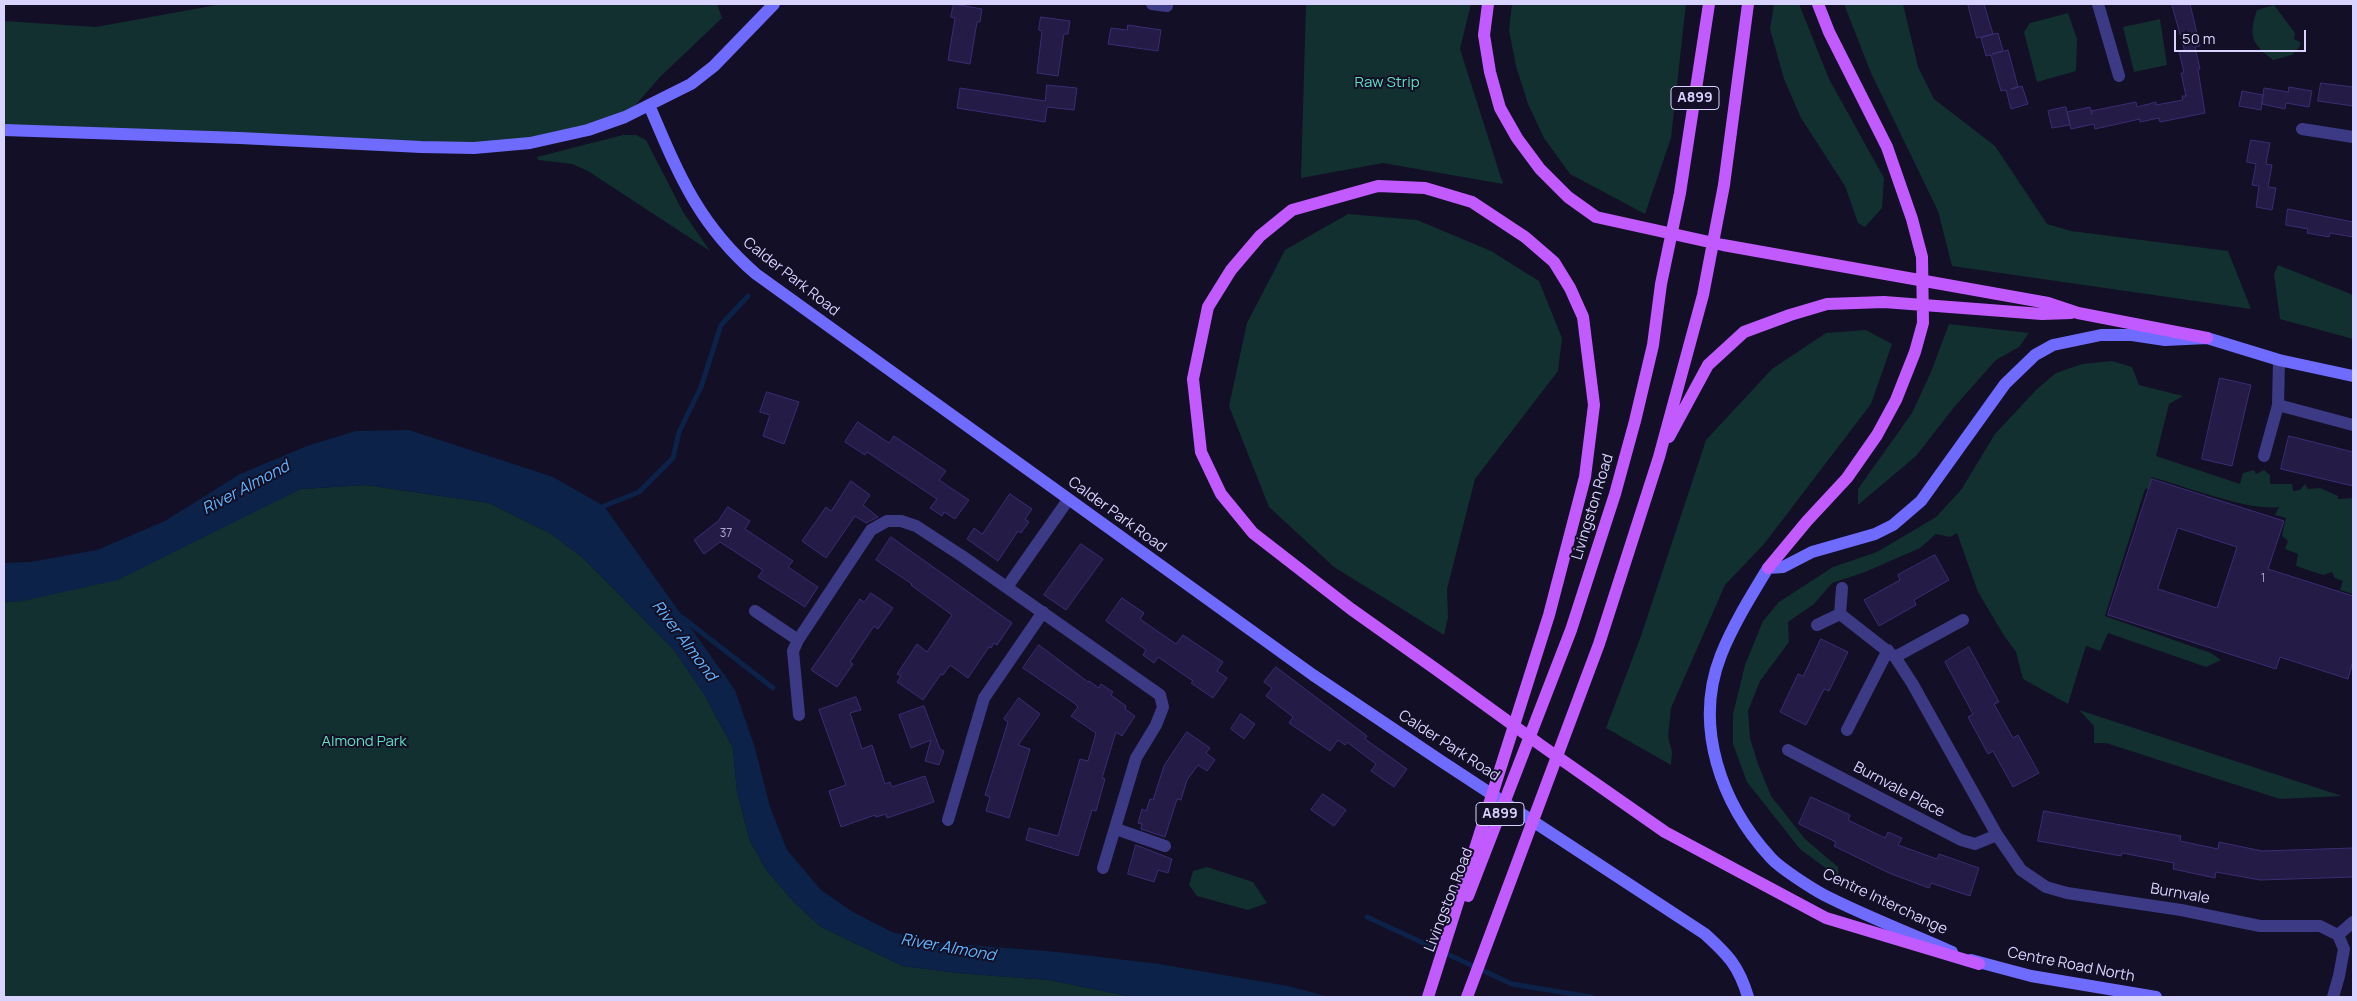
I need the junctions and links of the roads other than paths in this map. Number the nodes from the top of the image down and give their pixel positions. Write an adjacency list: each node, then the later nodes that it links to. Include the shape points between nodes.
1 (774, 4): 10 (main road, via 714,66 691,84)
2 (1152, 4): 8 (street)
3 (1488, 4): 14 (main road, via 1484,35 1500,108 1540,169 1568,197 1596,217 1722,245 2048,302)
4 (1709, 4): 44 (main road, Livingston Road / A899, via 1653,345 1615,494 1571,630)
5 (1748, 4): 21 (main road, A899, via 1724,185 1703,295)
6 (1818, 4): 23 (main road, via 1887,147 1922,257 1922,323 1915,352 1896,400 1876,435 1847,478)
7 (2098, 4): 9 (street)
8 (1167, 6)
9 (2118, 76)
10 (649, 105): 12 (main road, via 619,119 558,138 474,148); 22 (main road, Calder Park Road, via 694,202 736,257)
11 (2302, 129): 13 (street)
12 (4, 130)
13 (2353, 137)
14 (2078, 313): 15 (main road); 21 (main road, via 2042,314 1884,302 1827,304 1790,315 1744,332 1708,365)
15 (2208, 338): 16 (main road); 23 (main road, via 2165,340 2101,335 2053,345 2035,355 2005,384 1920,501 1893,525 1874,534 1812,552 1783,567)
16 (2279, 360): 17 (main road); 18 (street)
17 (2353, 376)
18 (2278, 405): 19 (street); 20 (street)
19 (2353, 425)
20 (2264, 456)
21 (1659, 457): 45 (main road, A899, via 1599,644)
22 (1068, 500): 24 (street); 46 (main road, Calder Park Road, via 1329,686 1705,934 1731,958)
23 (1768, 568): 43 (main road, Centre Interchange, via 1721,656 1710,698 1710,740 1724,787 1744,824 1772,859 1823,894)
24 (1007, 587): 27 (street); 31 (street, via 916,526 887,521 871,530)
25 (1842, 588): 28 (street)
26 (755, 611): 31 (street)
27 (1043, 612): 36 (street, via 984,698); 37 (street, via 1160,695 1163,707 1136,758)
28 (1840, 614): 30 (street); 32 (street)
29 (1963, 620): 32 (street)
30 (1818, 625)
31 (798, 640): 33 (street, via 793,651)
32 (1892, 654): 34 (street); 38 (street, via 1912,683)
33 (799, 715)
34 (1847, 730)
35 (1788, 750): 38 (street, Burnvale Place, via 1961,840 1975,844)
36 (948, 820)
37 (1116, 829): 39 (street); 40 (street)
38 (1997, 835): 42 (street, Burnvale, via 2021,870 2046,887 2260,926 2320,926)
39 (1165, 846)
40 (1103, 868)
41 (2353, 922): 42 (street)
42 (2338, 935): 48 (street, via 2344,949)
43 (1979, 964): 44 (main road, via 1826,918 1665,832 1351,609 1253,533 1221,494 1201,452 1193,380 1208,307 1231,270 1260,236 1292,210 1378,186 1424,188 1472,202 1525,237 1554,262 1584,318 1594,404 1585,477 1549,615); 47 (main road, Centre Road North)
44 (1429, 997)
45 (1467, 997)
46 (1748, 997)
47 (2156, 997)
48 (2333, 997)

